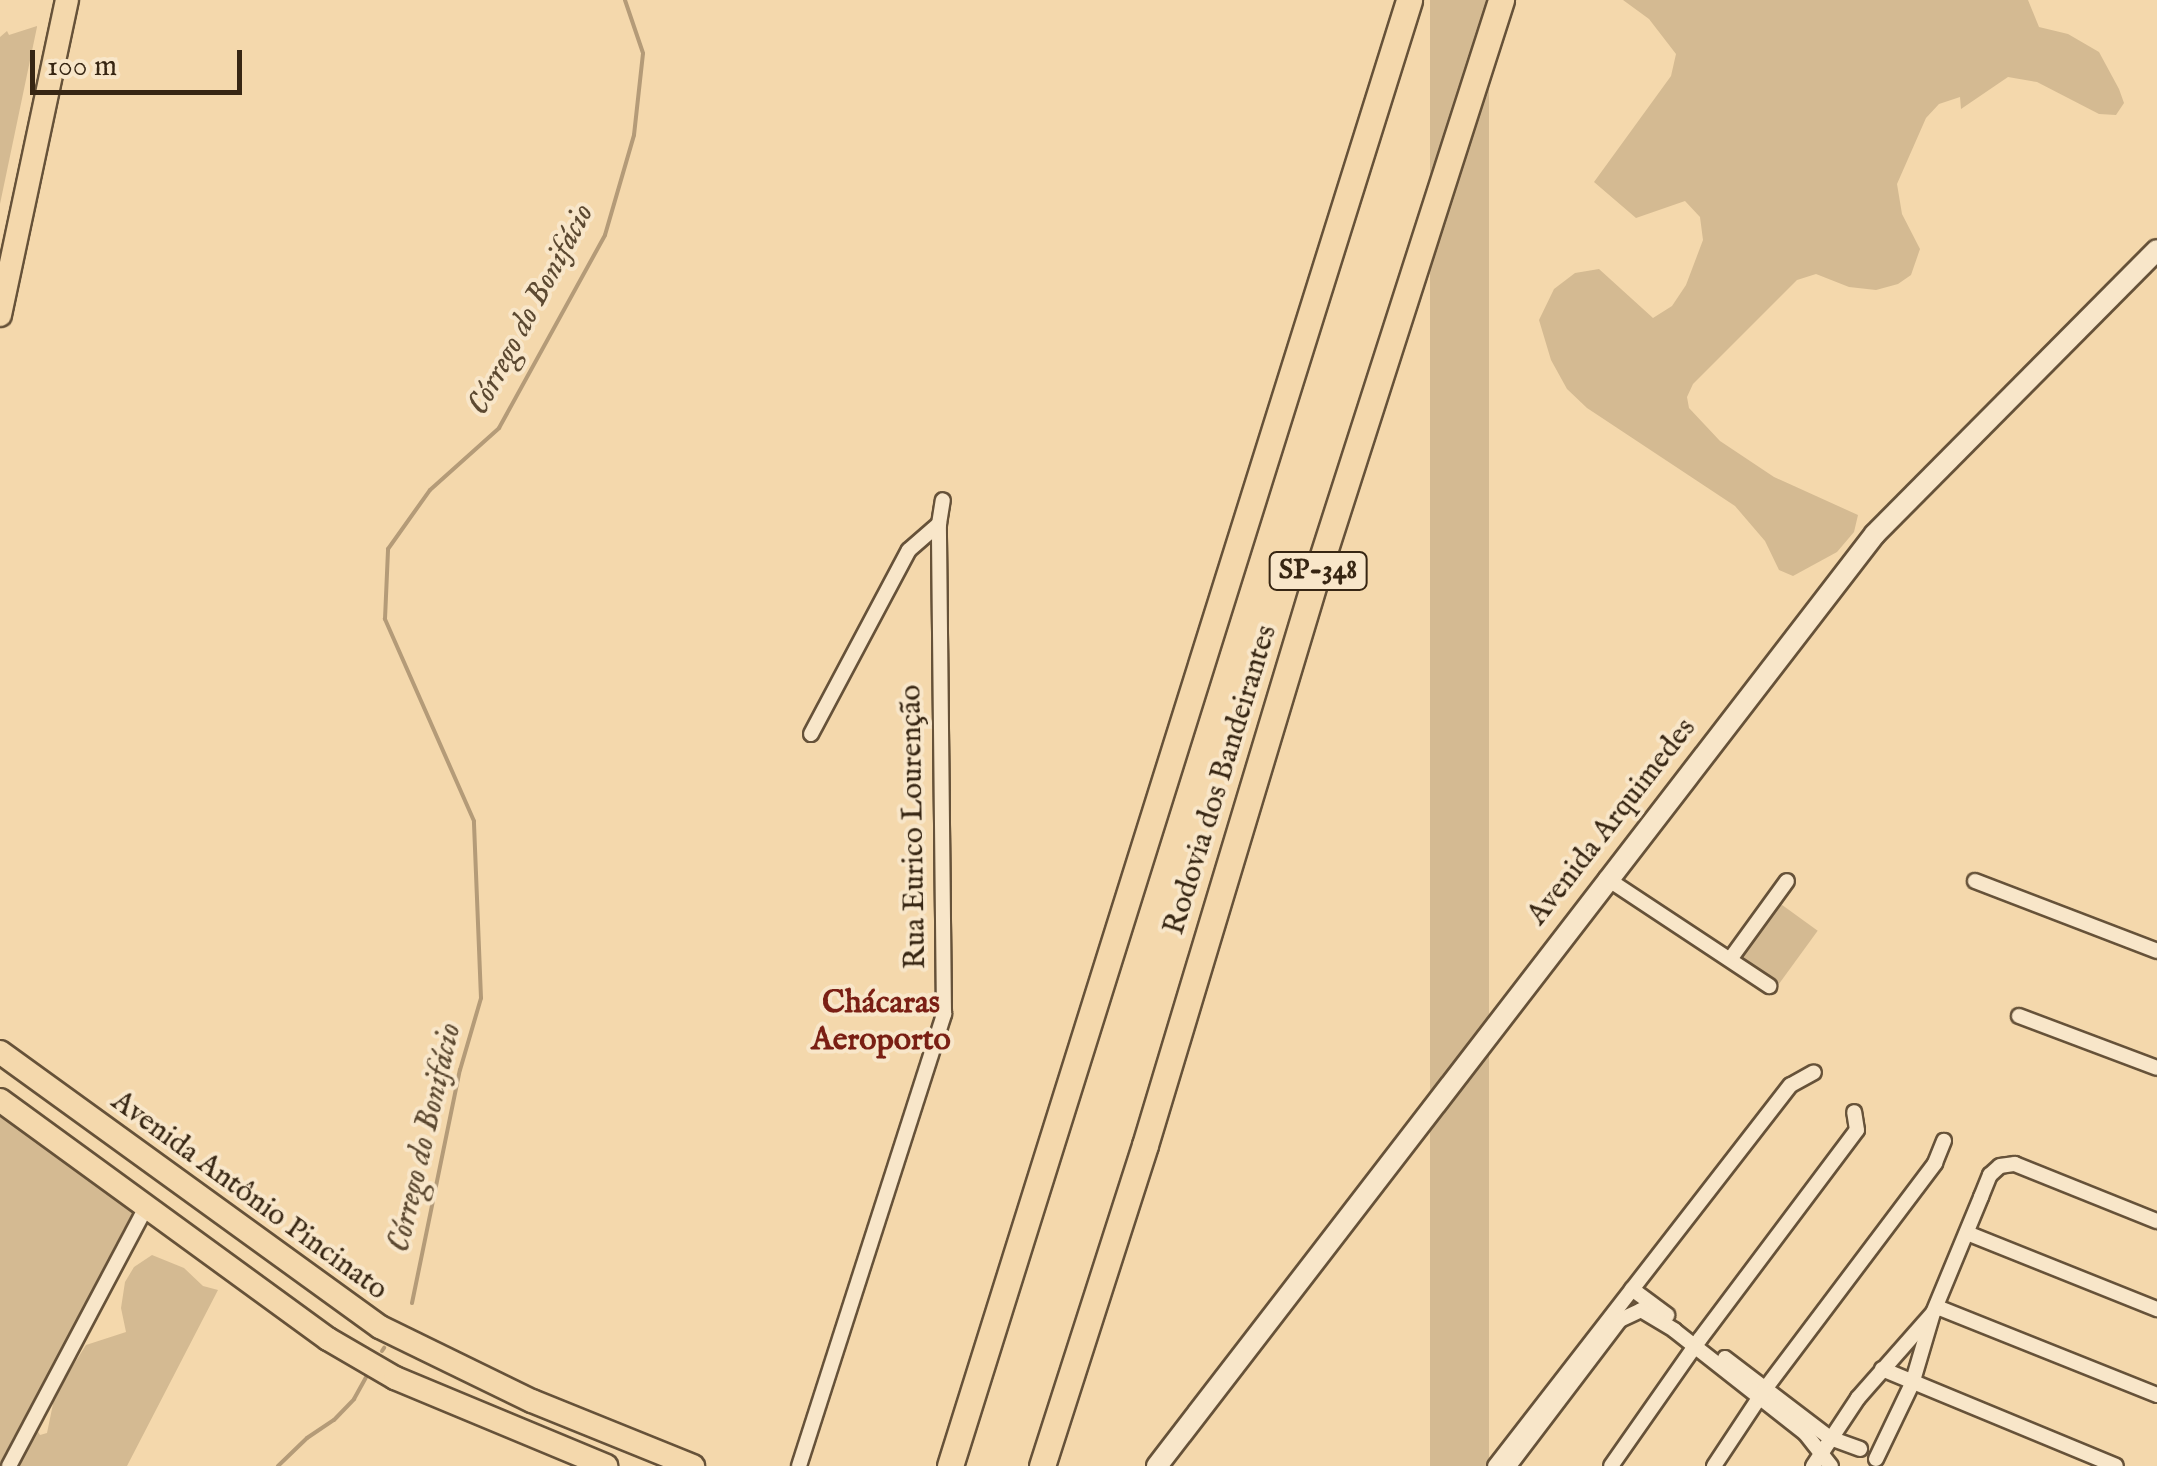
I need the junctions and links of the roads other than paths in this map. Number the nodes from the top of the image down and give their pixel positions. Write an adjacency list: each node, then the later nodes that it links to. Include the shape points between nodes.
1 (67, 0): 5 (main road)
2 (1409, 0): 45 (highway, Rodovia dos Bandeirantes / SP-348)
3 (1500, 0): 46 (highway, Rodovia dos Bandeirantes / SP-348)
4 (2157, 250): 9 (main road, Avenida Arquimedes, via 1876,534)
5 (0, 315)
6 (943, 500): 7 (street, Rua Eurico Lourenção)
7 (939, 524): 8 (street, via 909,550); 44 (street, Rua Eurico Lourenção, via 944,1014)
8 (811, 734)
9 (1606, 878): 13 (street); 47 (main road, Avenida Arquimedes)
10 (1975, 880): 12 (street)
11 (1787, 881): 13 (street)
12 (2157, 951)
13 (1730, 958): 14 (street)
14 (1770, 986)
15 (2019, 1016): 17 (street)
16 (0, 1052): 22 (main road, Avenida Antônio Pincinato)
17 (2157, 1068)
18 (1814, 1072): 26 (street, via 1791,1085)
19 (0, 1100): 23 (main road)
20 (1854, 1112): 29 (street, via 1857,1130)
21 (1944, 1141): 33 (street)
22 (144, 1159): 23 (main road, via 153,1185); 35 (main road, Avenida Antônio Pincinato, via 338,1301)
23 (147, 1206): 32 (main road, via 328,1339); 42 (street)
24 (2157, 1221): 25 (street, via 2015,1164 1990,1175)
25 (1966, 1233): 27 (street); 28 (street)
26 (1632, 1289): 29 (street); 48 (street)
27 (2157, 1308)
28 (1935, 1310): 30 (street); 31 (street); 34 (street)
29 (1699, 1344): 33 (street); 49 (street, via 1641,1310 1629,1314); 50 (street)
30 (1882, 1368): 31 (street); 37 (street)
31 (1912, 1384): 41 (street); 53 (street)
32 (423, 1389): 35 (main road, via 427,1374 440,1370 506,1399); 39 (main road)
33 (1764, 1394): 37 (street); 40 (street, via 1805,1434); 51 (street)
34 (2157, 1395)
35 (532, 1401): 36 (main road, Avenida Antônio Pincinato)
36 (573, 1418): 39 (main road); 43 (main road, Avenida Antônio Pincinato)
37 (1830, 1438): 38 (street); 40 (street)
38 (1860, 1449): 41 (street); 52 (street)
39 (591, 1463)
40 (1822, 1463)
41 (1879, 1464)
42 (9, 1466)
43 (694, 1466)
44 (798, 1466)
45 (950, 1466)
46 (1042, 1466)
47 (1157, 1466)
48 (1494, 1466)
49 (1509, 1466)
50 (1611, 1466)
51 (1714, 1466)
52 (1840, 1466)
53 (2116, 1466)

